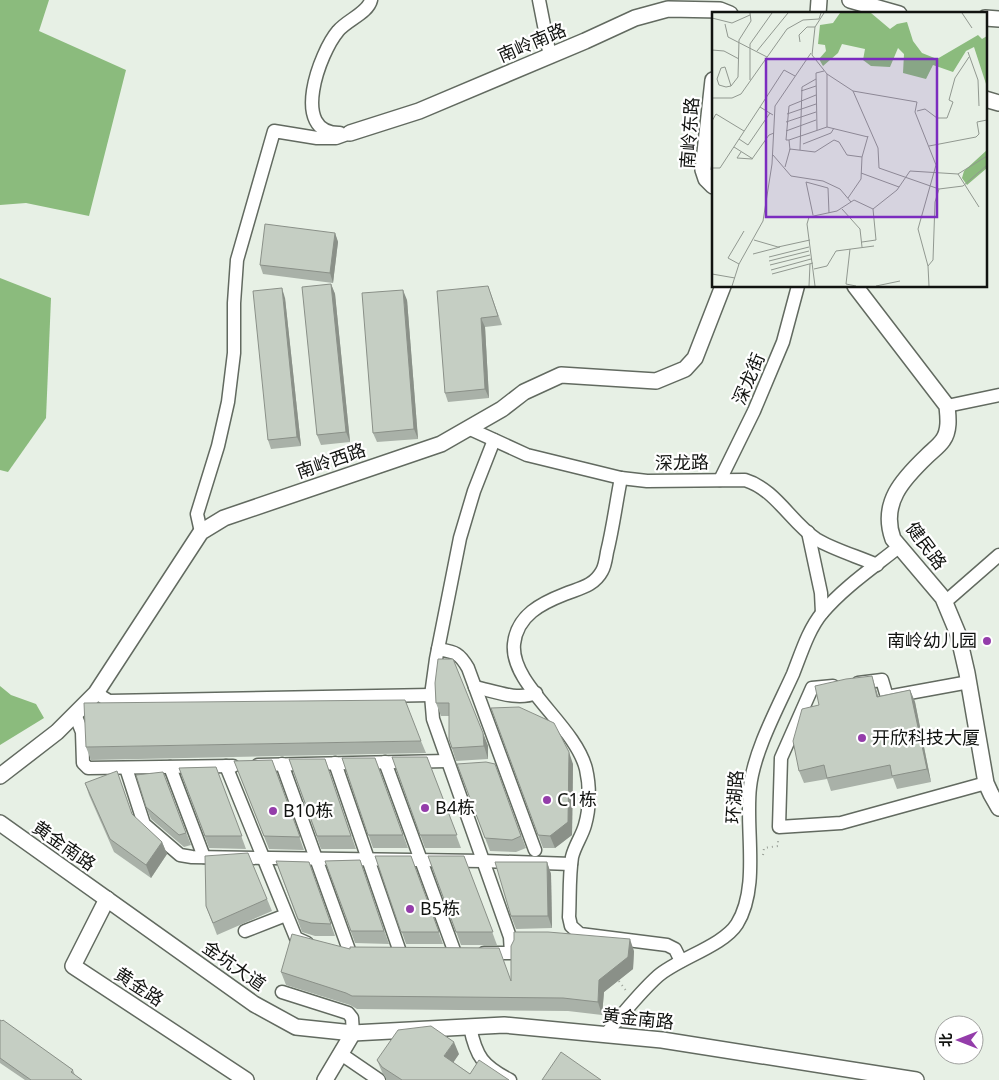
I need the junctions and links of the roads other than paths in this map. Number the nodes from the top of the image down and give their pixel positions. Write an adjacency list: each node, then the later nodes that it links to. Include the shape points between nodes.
1 (371, 0): 12 (street, via 360,14 336,32 315,79 314,118 324,129)
2 (539, 0): 8 (street)
3 (850, 0): 5 (street)
4 (723, 9): 8 (street, 南岭南路, via 668,9 635,18)
5 (892, 12)
6 (986, 18): 7 (street)
7 (999, 19)
8 (550, 56): 12 (street, 南岭南路, via 419,111)
9 (712, 89): 13 (street, 南岭东路, via 703,170)
10 (986, 99): 11 (street)
11 (999, 103)
12 (350, 133): 23 (street, via 336,138 317,138 274,130 237,260 234,353 228,402 198,514)
13 (712, 185)
14 (721, 288): 19 (street, 南岭西路, via 695,358 685,369 656,381 561,376 524,392)
15 (798, 288): 22 (street, 深龙街, via 784,342)
16 (857, 288): 18 (street)
17 (999, 394): 18 (street)
18 (947, 406): 25 (street, 健民路, via 944,439 910,472 895,492 888,512 889,528)
19 (468, 428): 20 (street, 深龙路); 23 (street, 南岭西路, via 441,444 224,518)
20 (494, 440): 21 (street, 深龙路, via 527,455); 30 (street, via 460,538)
21 (621, 478): 22 (street, 深龙路); 33 (street, via 603,570 593,583 534,609 524,618 517,632 514,643 516,664)
22 (720, 480): 24 (street, 深龙路, via 755,483)
23 (201, 532): 34 (street, 南岭西路)
24 (808, 532): 27 (street, 深龙路); 29 (street, via 821,593)
25 (900, 546): 27 (street, 环湖路); 28 (street, 健民路)
26 (999, 555): 28 (street)
27 (877, 565): 29 (street, 环湖路)
28 (944, 603): 31 (street, 健民路, via 958,634)
29 (822, 614): 64 (street, 环湖路, via 812,630 755,762 750,787 747,901 736,924 724,938)
30 (438, 649): 32 (street, via 462,657); 35 (street)
31 (969, 682): 45 (street, 健民路); 45 (street, via 887,697 882,680 812,688 781,758 779,827 841,823)
32 (475, 687): 33 (street, via 518,696); 48 (street, via 499,766)
33 (536, 693): 55 (street, via 578,747 586,768 588,811)
34 (96, 694): 35 (street, via 109,701); 36 (street, 南岭西路)
35 (431, 695): 41 (street, via 432,719)
36 (75, 714): 43 (street, via 82,732 83,763 88,768); 44 (street, 南岭西路)
37 (385, 762): 38 (street); 41 (street); 53 (street)
38 (335, 763): 39 (street); 52 (street)
39 (282, 764): 40 (street); 51 (street)
40 (226, 766): 42 (street); 50 (street)
41 (452, 766): 54 (street)
42 (170, 767): 43 (street); 49 (street)
43 (126, 768): 49 (street, via 144,824 180,855)
44 (0, 776)
45 (986, 784): 46 (street, 健民路)
46 (999, 808)
47 (0, 823): 56 (street, 黄金南路)
48 (535, 850)
49 (204, 857): 50 (street)
50 (263, 858): 51 (street); 57 (street)
51 (317, 859): 52 (street); 61 (street)
52 (368, 860): 53 (street); 63 (street, via 405,952)
53 (421, 860): 54 (street); 54 (street, via 460,953 511,953 516,937)
54 (483, 861): 55 (street)
55 (572, 864): 64 (street, via 571,934 667,945 675,949)
56 (107, 899): 67 (street, 金坑大道, via 262,1008 296,1027); 70 (street, 黄金路, via 73,966)
57 (286, 915): 58 (street); 59 (street, via 296,938)
58 (245, 932)
59 (317, 945)
60 (333, 948): 61 (street)
61 (349, 950): 62 (street)
62 (364, 952)
63 (385, 952)
64 (681, 961): 68 (street, 环湖路, via 659,976)
65 (282, 992): 67 (street, via 348,1012 352,1018)
66 (470, 1027): 67 (street, 黄金南路); 68 (street, 黄金南路, via 504,1025); 73 (street, via 481,1060)
67 (353, 1033): 69 (street)
68 (605, 1035): 74 (street, 黄金南路, via 662,1040)
69 (341, 1054): 71 (street); 72 (street)
70 (246, 1080)
71 (325, 1080)
72 (379, 1080)
73 (510, 1080)
74 (916, 1080)

